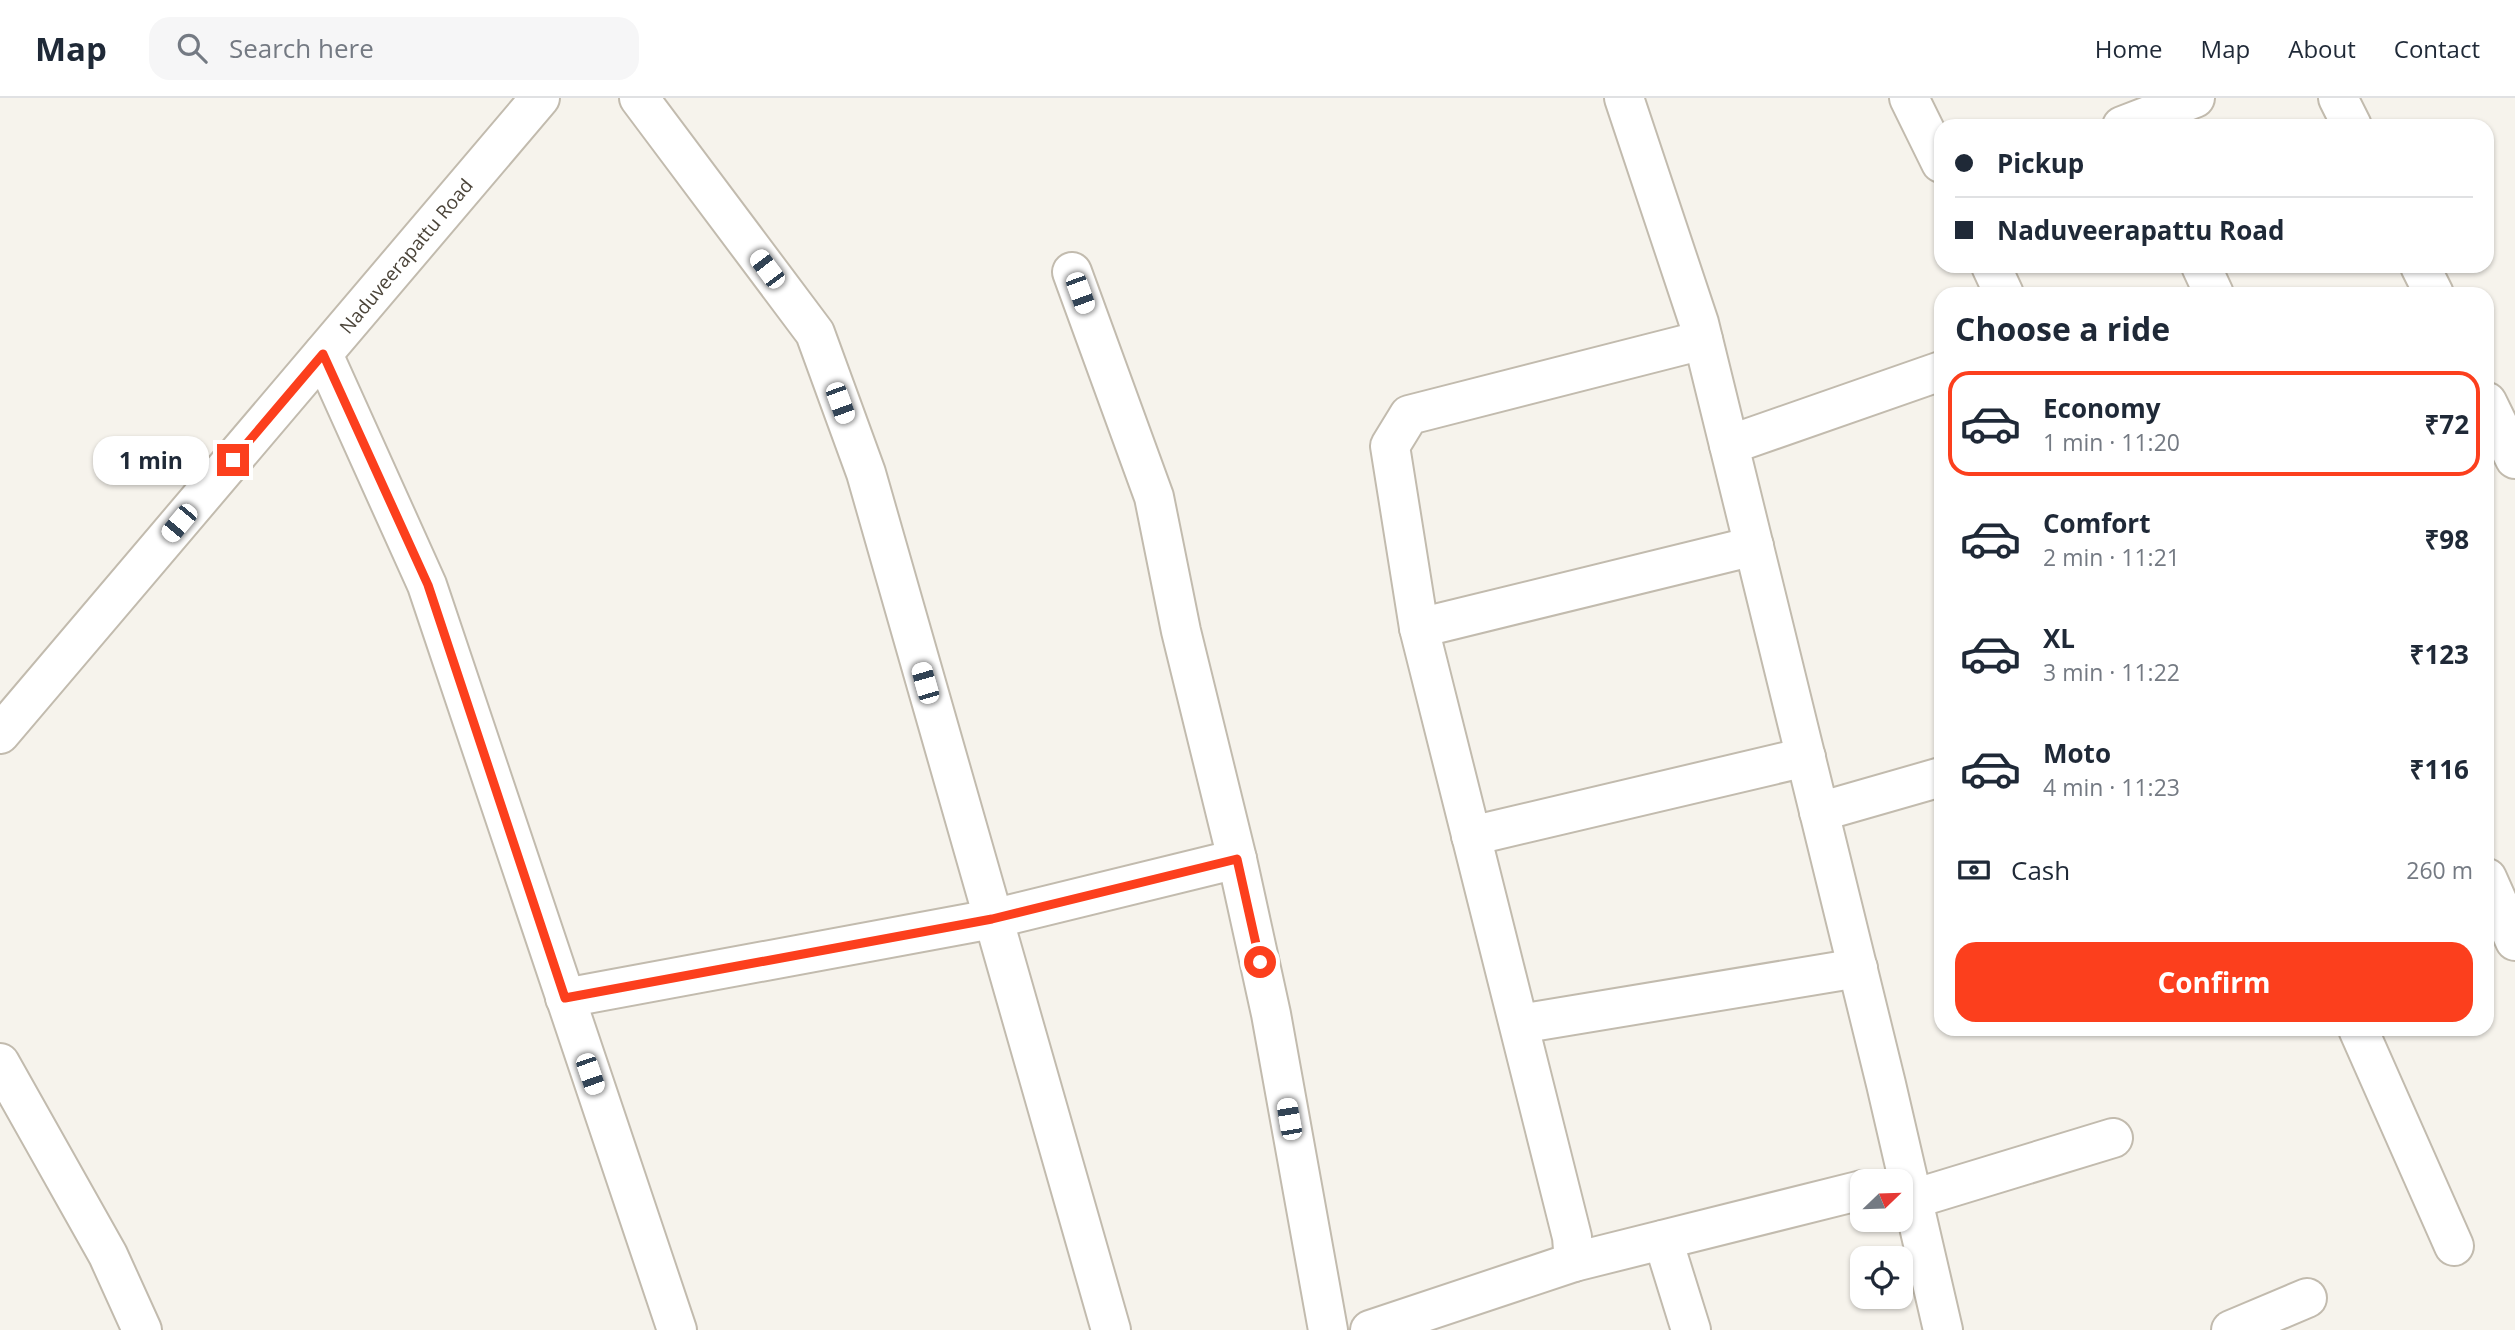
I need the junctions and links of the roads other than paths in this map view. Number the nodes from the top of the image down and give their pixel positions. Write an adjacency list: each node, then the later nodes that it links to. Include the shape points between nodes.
1 (540, 98): 12 (street, Naduveerapattu Road)
2 (639, 98): 26 (street, via 815,333 866,473)
3 (1624, 98): 11 (street)
4 (1909, 98): 9 (street)
5 (2195, 98): 7 (street)
6 (2338, 98): 8 (street)
7 (2127, 118)
8 (2348, 119)
9 (1934, 149)
10 (1072, 272): 24 (street, via 1154,498)
11 (1703, 340): 15 (street); 18 (street, via 1409,415 1390,446)
12 (323, 354): 19 (street, Naduveerapattu Road); 29 (street, via 428,585)
13 (1934, 373): 15 (street)
14 (2494, 416): 16 (street)
15 (1729, 445): 17 (street)
16 (2515, 459)
17 (1754, 546): 18 (street); 20 (street)
18 (1419, 628): 23 (street)
19 (0, 734)
20 (1806, 757): 22 (street); 23 (street)
21 (1934, 779): 22 (street)
22 (1819, 812): 28 (street)
23 (1471, 836): 30 (street)
24 (1237, 859): 26 (street); 45 (street, via 1271,1014)
25 (2494, 894): 27 (street)
26 (992, 919): 29 (street); 44 (street)
27 (2515, 942)
28 (1858, 968): 30 (street); 34 (street)
29 (565, 998): 43 (street)
30 (1519, 1024): 40 (street, via 1572,1237)
31 (2361, 1036): 39 (street)
32 (0, 1063): 42 (street, via 108,1255)
33 (2113, 1138): 35 (street)
34 (1902, 1169)
35 (1913, 1184)
36 (1850, 1193): 38 (street)
37 (1913, 1213): 48 (street)
38 (1663, 1240): 40 (street); 47 (street)
39 (2454, 1246)
40 (1574, 1262): 46 (street)
41 (2307, 1298): 49 (street)
42 (142, 1330)
43 (677, 1330)
44 (1111, 1330)
45 (1328, 1330)
46 (1370, 1330)
47 (1691, 1330)
48 (1943, 1330)
49 (2231, 1330)

